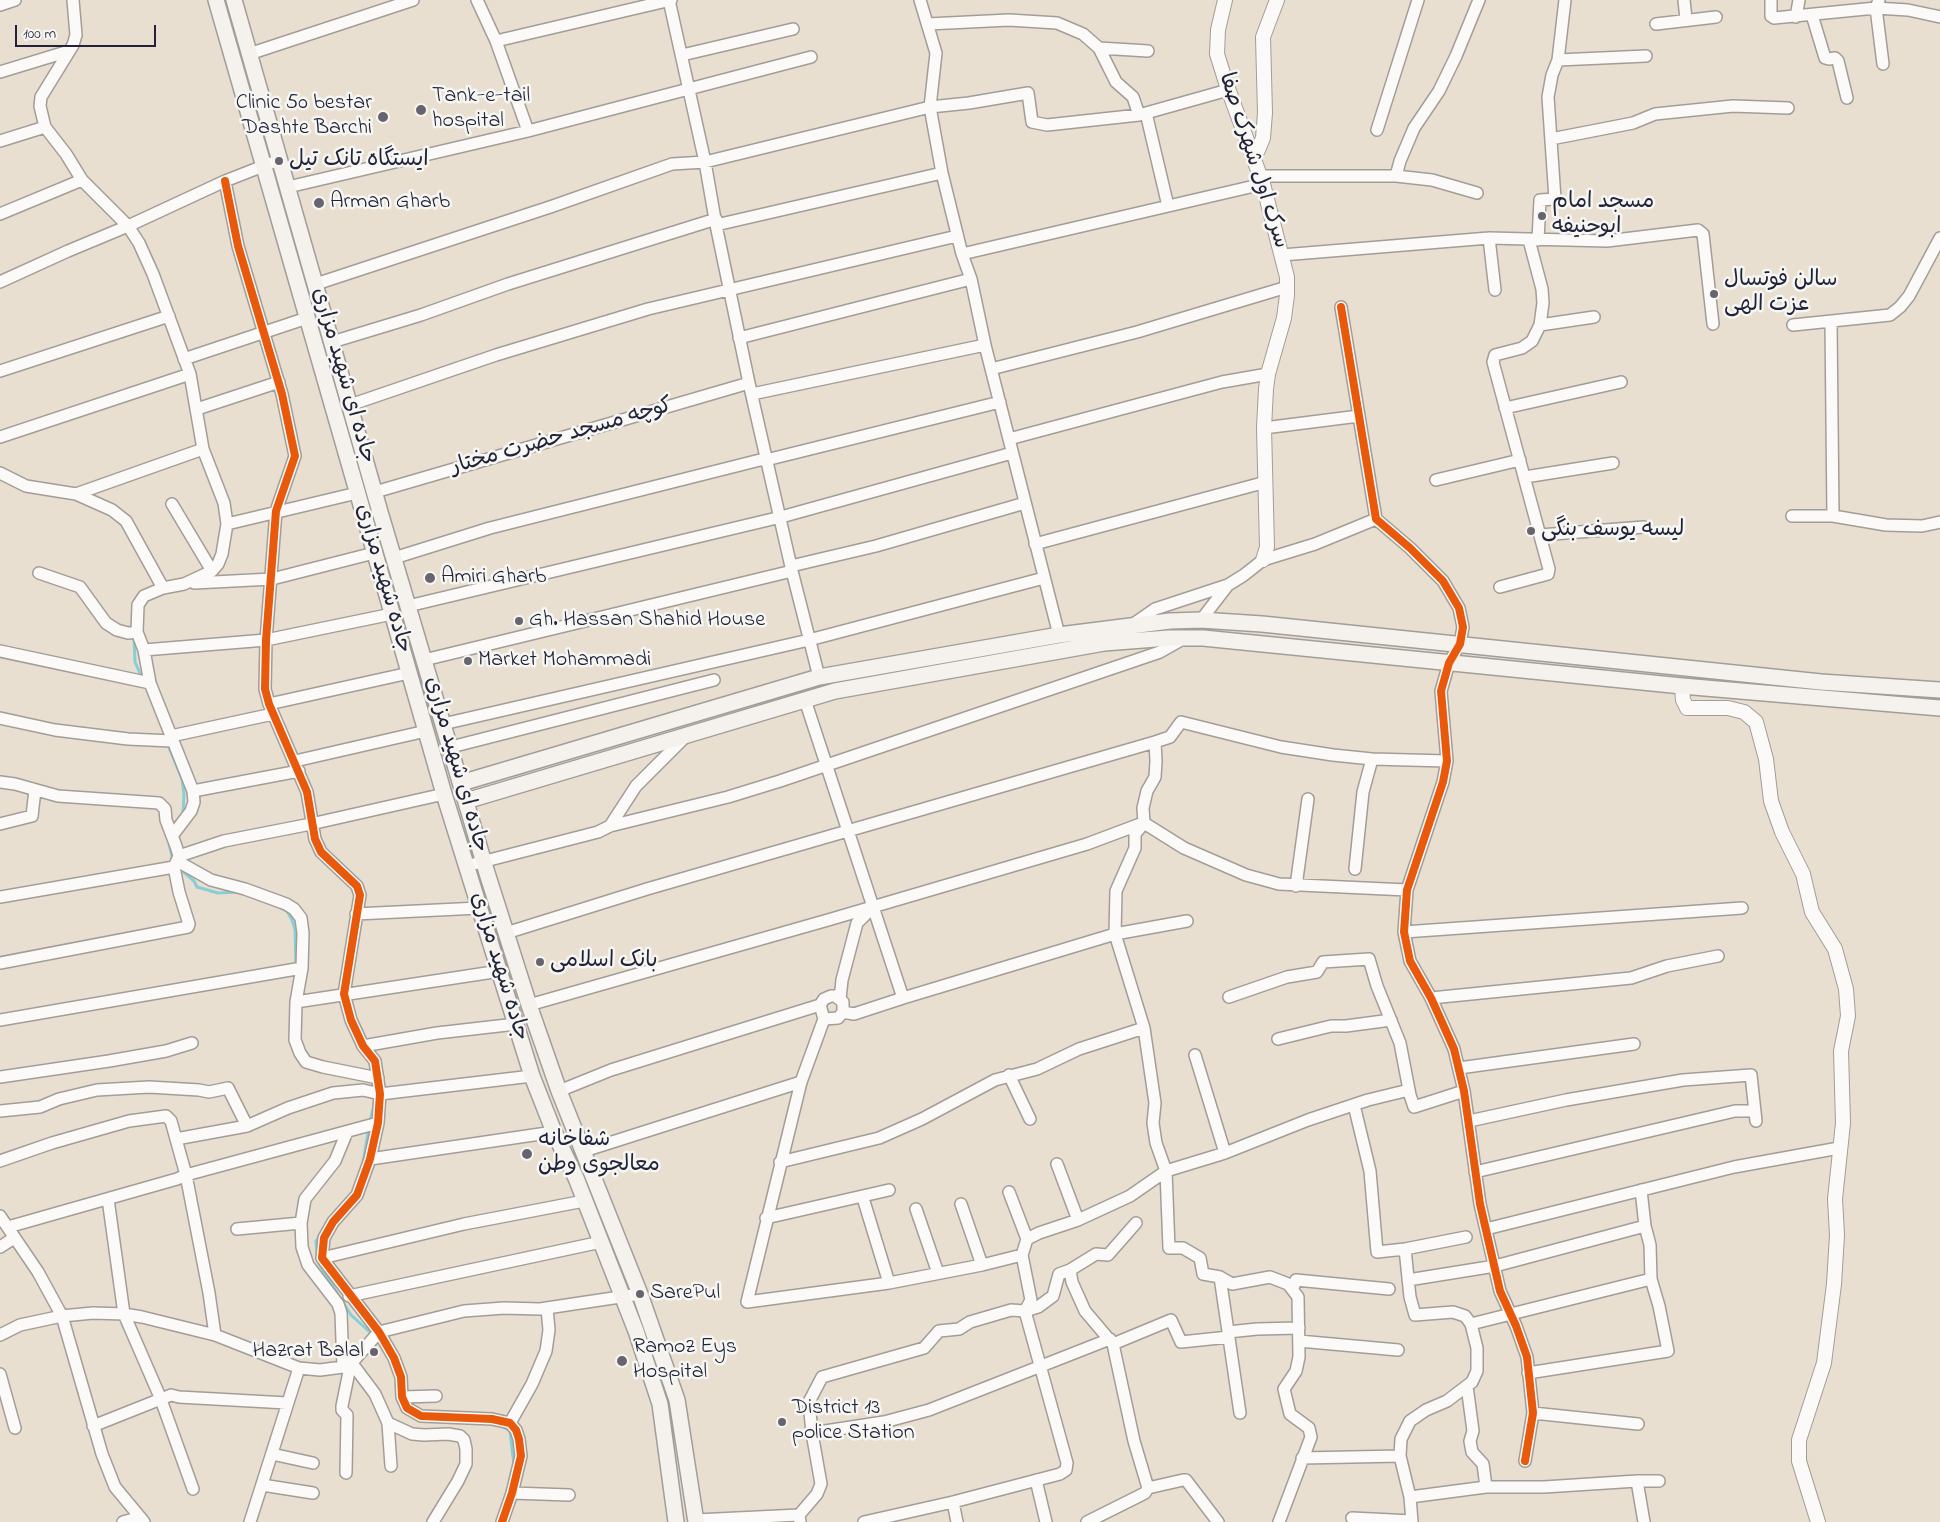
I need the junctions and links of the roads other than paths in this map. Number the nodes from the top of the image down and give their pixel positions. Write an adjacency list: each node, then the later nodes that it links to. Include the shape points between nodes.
1 (15, 0): 18 (street)
2 (73, 0): 29 (street, via 76,34)
3 (216, 0): 52 (main road, جاده شهید مزاری)
4 (234, 0): 31 (main road, جاده ای شهید مزاری)
5 (413, 0): 31 (street)
6 (477, 0): 27 (street)
7 (670, 0): 27 (street); 32 (street)
8 (920, 0): 24 (street)
9 (1226, 0): 39 (street, سرک اول شهرک صفا, via 1218,30 1217,54)
10 (1277, 0): 49 (street, via 1263,37 1263,138 1258,150)
11 (1418, 0): 45 (street)
12 (1479, 0): 54 (street, via 1439,91 1414,128)
13 (1565, 0): 35 (street)
14 (1684, 0): 23 (street)
15 (1771, 0): 21 (street, via 1772,18)
16 (1799, 0): 21 (street)
17 (1877, 4): 19 (street); 22 (street); 36 (street)
18 (0, 5)
19 (1812, 15): 21 (street); 40 (street, via 1825,58 1837,58)
20 (1716, 17): 23 (street)
21 (1796, 17)
22 (1940, 17)
23 (1686, 19): 25 (street)
24 (928, 24): 28 (street, via 1009,20 1057,23 1083,34); 41 (street, via 936,53)
25 (1656, 24)
26 (793, 29): 32 (street)
27 (496, 42): 46 (street)
28 (1100, 48): 30 (street); 43 (street, via 1116,82 1133,97)
29 (69, 51): 37 (street); 44 (street, via 41,97)
30 (1148, 52)
31 (249, 54): 50 (main road, جاده ای شهید مزاری)
32 (682, 55): 38 (street)
33 (1646, 56): 35 (street)
34 (811, 57): 38 (street)
35 (1558, 60): 47 (street, via 1548,96)
36 (1883, 64)
37 (0, 72)
38 (689, 89): 46 (street); 51 (street)
39 (1228, 90): 43 (street); 49 (street, سرک اول شهرک صفا)
40 (1847, 98)
41 (930, 107): 43 (street, via 1028,93 1032,122 1047,125); 51 (street); 53 (street)
42 (1788, 108): 47 (street, via 1733,106 1654,114 1634,123)
43 (1143, 114): 60 (street)
44 (46, 128): 48 (street); 55 (street)
45 (1377, 130)
46 (528, 132): 58 (street)
47 (1551, 139): 67 (street, via 1555,199 1540,200)
48 (0, 141)
49 (1252, 154): 56 (street, سرک اول شهرک صفا)
50 (280, 160): 52 (street); 58 (main road, جاده ای شهید مزاری)
51 (705, 162): 62 (street); 72 (street, via 672,164)
52 (263, 165): 57 (street); 79 (main road, جاده شهید مزاری)
53 (942, 173): 62 (street); 64 (street)
54 (1396, 176): 56 (street); 59 (street, via 1432,180)
55 (82, 180): 61 (street); 63 (street)
56 (1262, 180): 60 (street); 69 (street, سرک اول شهرک صفا)
57 (224, 181): 63 (street); 84 (street, via 238,246)
58 (288, 187): 72 (main road, جاده ای شهید مزاری)
59 (1477, 193)
60 (1168, 206): 68 (street)
61 (0, 214)
62 (716, 222): 74 (street); 86 (street, via 508,284)
63 (128, 226): 71 (street); 77 (street, via 139,243)
64 (958, 236): 68 (street); 74 (street)
65 (1489, 238): 67 (street); 69 (street); 75 (street)
66 (1940, 238): 80 (street, via 1900,307 1890,315)
67 (1534, 240): 81 (street, via 1607,241 1698,230 1703,234); 82 (street, via 1543,303)
68 (962, 254): 70 (street)
69 (1282, 255): 73 (street, سرک اول شهرک صفا)
70 (971, 279): 85 (street); 87 (street)
71 (0, 282)
72 (316, 284): 86 (main road, جاده ای شهید مزاری)
73 (1287, 287): 89 (street, via 1137,332); 92 (street, سرک اول شهرک صفا, via 1284,318)
74 (730, 288): 85 (street); 97 (street, via 496,355)
75 (1495, 290)
76 (1341, 306): 100 (street)
77 (169, 316): 88 (street); 90 (street)
78 (1594, 317): 82 (street)
79 (307, 318): 84 (street); 114 (main road, جاده شهید مزاری)
80 (1831, 322): 83 (street); 121 (street)
81 (1713, 324)
82 (1540, 325): 98 (street, via 1532,342 1495,355 1493,362)
83 (1793, 325)
84 (264, 332): 88 (street); 93 (street)
85 (739, 338): 95 (street)
86 (332, 342): 97 (main road, جاده ای شهید مزاری)
87 (985, 345): 89 (street); 95 (street, کوچه مسجد حضرت مختار)
88 (184, 359): 91 (street)
89 (991, 368): 96 (street)
90 (0, 371)
91 (190, 374): 99 (street); 102 (street)
92 (1268, 374): 101 (street, سرک اول شهرک صفا); 103 (street, via 1222,382)
93 (279, 382): 99 (street); 118 (street, via 295,456)
94 (1621, 382): 98 (street)
95 (750, 388): 106 (street); 113 (street, کوچه مسجد حضرت مختار)
96 (1000, 402): 103 (street); 106 (street)
97 (350, 405): 113 (main road, جاده ای شهید مزاری)
98 (1505, 408): 107 (street)
99 (197, 409): 104 (street)
100 (1359, 416): 101 (street); 122 (street)
101 (1264, 428): 112 (street, سرک اول شهرک صفا)
102 (0, 437)
103 (1009, 439): 105 (street)
104 (203, 449): 115 (street); 124 (street, via 224,503)
105 (1012, 453): 116 (street); 119 (street)
106 (766, 460): 119 (street); 129 (street, via 490,528)
107 (1520, 460): 110 (street); 111 (street)
108 (1613, 463): 110 (street)
109 (0, 473): 115 (street, via 26,486)
110 (1525, 477): 126 (street)
111 (1436, 480)
112 (1266, 482): 127 (street); 130 (street, سرک اول شهرک صفا, via 1267,547)
113 (374, 492): 129 (main road, جاده ای شهید مزاری)
114 (357, 493): 118 (street); 128 (main road, جاده شهید مزاری)
115 (76, 494): 139 (street, via 112,510 126,521)
116 (1025, 503): 127 (street); 131 (street)
117 (172, 504): 132 (street)
118 (276, 511): 124 (street); 135 (street)
119 (780, 516): 131 (street); 140 (street)
120 (1792, 516): 121 (street)
121 (1834, 516): 123 (street, via 1886,526 1922,526)
122 (1376, 520): 130 (street); 151 (street, via 1443,581 1459,608 1463,627)
123 (1940, 522)
124 (227, 524): 132 (street, via 222,554)
125 (1644, 527): 126 (street)
126 (1540, 535): 138 (street, via 1548,574)
127 (1035, 544): 134 (street)
128 (374, 552): 135 (street); 141 (main road, جاده شهید مزاری)
129 (394, 558): 140 (main road, جاده ای شهید مزاری)
130 (1263, 560): 137 (street)
131 (791, 568): 150 (street); 154 (street)
132 (212, 571): 136 (street)
133 (39, 573): 145 (street, via 80,587 106,623 117,630)
134 (1044, 578): 146 (street); 150 (street)
135 (272, 579): 136 (street); 149 (street)
136 (184, 584): 139 (street)
137 (1228, 585): 143 (street); 144 (street, via 1155,609)
138 (1500, 587)
139 (163, 588): 145 (street, via 144,596 138,605)
140 (408, 606): 154 (main road, جاده ای شهید مزاری)
141 (392, 614): 149 (street); 156 (main road, جاده شهید مزاری)
142 (1170, 620): 143 (main road); 144 (main road); 147 (main road)
143 (1201, 620): 151 (main road)
144 (1132, 625): 146 (main road)
145 (137, 632): 152 (street)
146 (1059, 635): 157 (main road)
147 (1169, 638): 148 (main road); 162 (main road, via 1104,643 876,682)
148 (1185, 638): 155 (main road); 174 (street, via 1160,652)
149 (266, 640): 152 (street); 164 (street, via 265,689)
150 (809, 640): 157 (street); 166 (street)
151 (1460, 644): 155 (street); 161 (main road, via 1821,682)
152 (144, 650): 159 (street)
153 (0, 651): 159 (street)
154 (424, 660): 166 (main road, جاده ای شهید مزاری)
155 (1449, 663): 160 (main road); 173 (street, via 1441,691)
156 (409, 673): 164 (street); 167 (main road, جاده شهید مزاری)
157 (819, 677): 177 (main road)
158 (714, 680): 171 (street)
159 (150, 683): 169 (street)
160 (1682, 686): 163 (main road); 246 (street, via 1687,708 1728,708 1744,712 1756,722 1766,759 1771,801 1803,874 1812,912 1835,949 1846,989 1848,1016 1841,1051 1843,1123)
161 (1940, 690)
162 (805, 700): 168 (main road); 174 (street)
163 (1940, 708)
164 (271, 709): 169 (street); 175 (street)
165 (0, 718): 169 (street, via 55,730 128,739)
166 (444, 724): 171 (main road, جاده ای شهید مزاری)
167 (426, 731): 175 (street); 180 (main road, جاده شهید مزاری)
168 (690, 733): 182 (main road); 186 (street, via 636,786)
169 (171, 739): 179 (street)
170 (1155, 742): 172 (street, via 1170,737 1181,722 1281,747); 183 (street, via 1155,777 1143,808); 187 (street)
171 (451, 747): 177 (main road, جاده ای شهید مزاری)
172 (1372, 759): 173 (street); 192 (street, via 1363,792)
173 (1447, 761): 194 (street)
174 (827, 765): 186 (street, via 728,797); 187 (street)
175 (297, 766): 179 (street); 185 (street, via 307,792)
176 (0, 782): 178 (street)
177 (461, 783): 182 (main road, جاده ای شهید مزاری)
178 (35, 790): 184 (street, via 32,816); 188 (street, via 58,796 159,803 165,810)
179 (192, 790): 188 (street, via 194,802 191,811)
180 (444, 794): 185 (street); 191 (main road, جاده شهید مزاری)
181 (1308, 799): 193 (street)
182 (466, 801): 190 (main road, جاده ای شهید مزاری)
183 (1144, 823): 193 (street, via 1184,848 1246,875); 196 (street, via 1087,844); 203 (street, via 1135,834 1135,848 1116,891)
184 (0, 824)
185 (311, 824): 189 (street, via 224,841); 199 (street, via 321,852 357,886 360,895)
186 (610, 826): 190 (street, via 598,832)
187 (848, 832): 196 (street); 201 (street)
188 (172, 836): 189 (street)
189 (177, 861): 195 (street); 205 (street, via 188,927); 206 (street, via 211,880 294,909 301,918)
190 (483, 861): 191 (street); 201 (main road, جاده ای شهید مزاری)
191 (466, 866): 197 (main road, جاده شهید مزاری)
192 (1355, 869)
193 (1296, 886): 194 (street)
194 (1407, 890): 202 (street)
195 (0, 897)
196 (873, 907): 210 (street); 212 (street, via 857,923); 214 (street)
197 (479, 908): 199 (street); 207 (main road, جاده شهید مزاری)
198 (1742, 908): 202 (street)
199 (356, 914): 208 (street)
200 (1187, 921): 203 (street)
201 (506, 932): 214 (main road, جاده ای شهید مزاری)
202 (1404, 932): 211 (street, via 1410,961)
203 (1116, 934): 210 (street); 221 (street)
204 (1718, 956): 211 (street, via 1667,966 1631,978)
205 (0, 963)
206 (302, 968): 213 (street); 218 (street)
207 (500, 971): 208 (street); 220 (main road, جاده شهید مزاری)
208 (344, 994): 213 (street); 225 (street)
209 (1229, 997): 219 (street, via 1287,977 1317,972 1323,962 1369,959)
210 (903, 998): 216 (street, via 854,1014)
211 (1431, 998): 227 (street)
212 (840, 999): 215 (street, via 827,996); 216 (street)
213 (296, 1002): 231 (street, via 295,1040 306,1062)
214 (529, 1005): 234 (main road, جاده ای شهید مزاری)
215 (820, 1005): 217 (street); 234 (street, via 611,1070)
216 (843, 1012): 217 (street, via 838,1018)
217 (824, 1019): 232 (street)
218 (0, 1020)
219 (1391, 1020): 222 (street, via 1331,1026); 233 (street, via 1400,1043)
220 (516, 1024): 225 (street); 230 (main road, جاده شهید مزاری)
221 (1144, 1028): 228 (street, via 1079,1049 1037,1069); 253 (street, via 1155,1103 1156,1143)
222 (1278, 1039)
223 (192, 1043): 229 (street, via 118,1060)
224 (1634, 1044): 227 (street)
225 (363, 1046): 231 (street, via 375,1061)
226 (1195, 1055): 248 (street)
227 (1459, 1068): 235 (street)
228 (1009, 1075): 239 (street); 251 (street, via 879,1138)
229 (0, 1076)
230 (532, 1076): 236 (street); 244 (main road, جاده شهید مزاری)
231 (378, 1078): 236 (street)
232 (801, 1082): 247 (street); 251 (street)
233 (1409, 1090): 235 (street, via 1414,1107); 237 (street)
234 (559, 1091): 247 (main road, جاده ای شهید مزاری)
235 (1464, 1091): 240 (street)
236 (380, 1094): 241 (street); 242 (street, via 362,1090 333,1093)
237 (1354, 1105): 248 (street); 278 (street, via 1370,1171 1377,1252)
238 (0, 1111): 242 (street, via 40,1107 97,1090 149,1088 209,1092 228,1088)
239 (1030, 1119)
240 (1469, 1121): 254 (street); 254 (street, via 1683,1080 1751,1075 1756,1116 1735,1111)
241 (378, 1123): 243 (street); 249 (street)
242 (247, 1126): 245 (street)
243 (348, 1132): 255 (street); 267 (street, via 336,1161 305,1199)
244 (554, 1132): 249 (street); 261 (main road, جاده شهید مزاری)
245 (176, 1139): 250 (street, via 171,1121 166,1116 159,1116 129,1121); 255 (street)
246 (1839, 1148): 257 (street, via 1734,1167); 363 (street, via 1835,1199 1837,1235 1829,1331 1824,1363 1799,1440 1799,1461)
247 (584, 1151): 291 (main road, جاده ای شهید مزاری)
248 (1225, 1153): 253 (street)
249 (370, 1159): 280 (street, via 357,1195 333,1222 324,1238)
250 (0, 1161)
251 (780, 1162): 265 (street)
252 (1057, 1164): 266 (street)
253 (1166, 1171): 266 (street, via 1130,1196); 285 (street, via 1169,1248 1183,1248 1200,1258 1203,1274)
254 (1475, 1172): 272 (street)
255 (186, 1175): 260 (street); 303 (street)
256 (889, 1190): 259 (street)
257 (1640, 1190): 269 (street); 272 (street)
258 (1009, 1192): 275 (street)
259 (863, 1198): 265 (street); 288 (street)
260 (108, 1199): 270 (street); 297 (street)
261 (584, 1201): 276 (main road); 280 (street, via 464,1224)
262 (961, 1204): 281 (street)
263 (916, 1208): 284 (street)
264 (0, 1216): 270 (street)
265 (766, 1218): 288 (street, via 747,1302)
266 (1078, 1220): 275 (street)
267 (301, 1223): 271 (street); 308 (street, via 302,1247 308,1265 338,1304)
268 (1136, 1223): 283 (street, via 1108,1255 1096,1254)
269 (1645, 1226): 282 (street); 286 (street)
270 (8, 1227): 274 (street)
271 (237, 1229)
272 (1486, 1230): 282 (street)
273 (1466, 1237): 278 (street)
274 (14, 1238): 277 (street); 298 (street, via 38,1272)
275 (1027, 1240): 279 (street)
276 (600, 1242): 292 (street); 293 (main road)
277 (0, 1247)
278 (1405, 1249): 287 (street)
279 (1022, 1255): 281 (street); 295 (street, via 1031,1300)
280 (322, 1258): 292 (street)
281 (982, 1265): 284 (street)
282 (1495, 1266): 287 (street); 296 (street, via 1500,1291)
283 (1070, 1270): 295 (street, via 1059,1274 1052,1296 1038,1307); 305 (street, via 1086,1311)
284 (938, 1273): 288 (street)
285 (1220, 1277): 289 (street, via 1232,1284 1270,1277); 304 (street)
286 (1652, 1279): 296 (street); 311 (street, via 1668,1351)
287 (1408, 1280): 299 (street, via 1415,1315 1453,1312 1465,1316)
288 (890, 1282)
289 (1293, 1288): 290 (street, via 1296,1280); 300 (street, via 1298,1297)
290 (1389, 1289)
291 (640, 1294): 293 (street); 349 (main road, جاده ای شهید مزاری, via 677,1400)
292 (349, 1296): 301 (street)
293 (622, 1297): 294 (street); 354 (main road, via 660,1404)
294 (547, 1308): 301 (street, via 464,1311); 321 (street, via 549,1330 546,1351)
295 (1025, 1311): 310 (street); 325 (street, via 1011,1310 970,1322 959,1329 939,1331 924,1348 822,1377 809,1402)
296 (1510, 1313): 299 (street); 311 (street, via 1526,1357)
297 (124, 1314): 298 (street); 303 (street); 315 (street)
298 (62, 1316): 302 (street, via 20,1325); 323 (street)
299 (1471, 1324): 313 (street, via 1477,1348 1477,1370)
300 (1299, 1328): 304 (street, via 1257,1329); 306 (street)
301 (379, 1332): 308 (street); 316 (street, via 401,1377)
302 (0, 1335)
303 (215, 1335): 309 (street)
304 (1228, 1335): 305 (street, via 1181,1342 1171,1320); 318 (street)
305 (1112, 1341): 310 (street); 338 (street)
306 (1299, 1341): 307 (street); 328 (street, via 1296,1371 1284,1389 1290,1414 1309,1428 1311,1437)
307 (1398, 1350)
308 (347, 1364): 309 (street, via 320,1370); 320 (street, via 375,1394); 332 (street, via 342,1406 347,1416)
309 (299, 1368): 317 (street)
310 (1040, 1368): 325 (street, via 929,1410 884,1422); 333 (street, via 1067,1463 1066,1470 1060,1474)
311 (1528, 1373): 319 (street)
312 (0, 1374): 324 (street)
313 (1467, 1386): 327 (street, via 1410,1421 1400,1440); 337 (street, via 1473,1431 1470,1441 1472,1452 1483,1464)
314 (436, 1396): 316 (street)
315 (160, 1397): 317 (street, via 171,1394 179,1398); 323 (street); 339 (street)
316 (402, 1397): 321 (street, via 407,1408 421,1416 492,1419)
317 (287, 1403): 326 (street)
318 (1240, 1413)
319 (1533, 1413): 322 (street); 329 (street)
320 (388, 1423): 331 (street); 352 (street, via 412,1434 448,1434 464,1440 466,1464)
321 (510, 1423): 341 (street, via 516,1430 521,1456)
322 (1638, 1424)
323 (93, 1426): 348 (street, via 115,1487)
324 (15, 1428)
325 (812, 1433): 346 (street, via 821,1484)
326 (272, 1454): 330 (street); 336 (street)
327 (1400, 1456): 328 (street); 343 (street)
328 (1302, 1458): 360 (street)
329 (1526, 1461)
330 (313, 1463)
331 (391, 1466)
332 (346, 1473)
333 (1036, 1480): 344 (street); 357 (street)
334 (1638, 1481): 335 (street); 337 (street); 362 (street)
335 (1659, 1481)
336 (262, 1485): 340 (street); 351 (street)
337 (1486, 1487): 343 (street)
338 (1148, 1488): 358 (street, via 1145,1493); 359 (street, via 1185,1480)
339 (192, 1489)
340 (313, 1493)
341 (512, 1493): 342 (street); 353 (street)
342 (569, 1495)
343 (1410, 1497): 361 (street)
344 (952, 1502): 345 (street); 356 (street)
345 (913, 1517): 355 (street)
346 (800, 1518): 349 (street)
347 (1352, 1518): 361 (street)
348 (142, 1520): 350 (street)
349 (696, 1521)
350 (123, 1522)
351 (250, 1522)
352 (433, 1522)
353 (502, 1522)
354 (676, 1522)
355 (864, 1522)
356 (957, 1522)
357 (1046, 1522)
358 (1087, 1522)
359 (1218, 1522)
360 (1279, 1522)
361 (1412, 1522)
362 (1644, 1522)
363 (1818, 1522)

